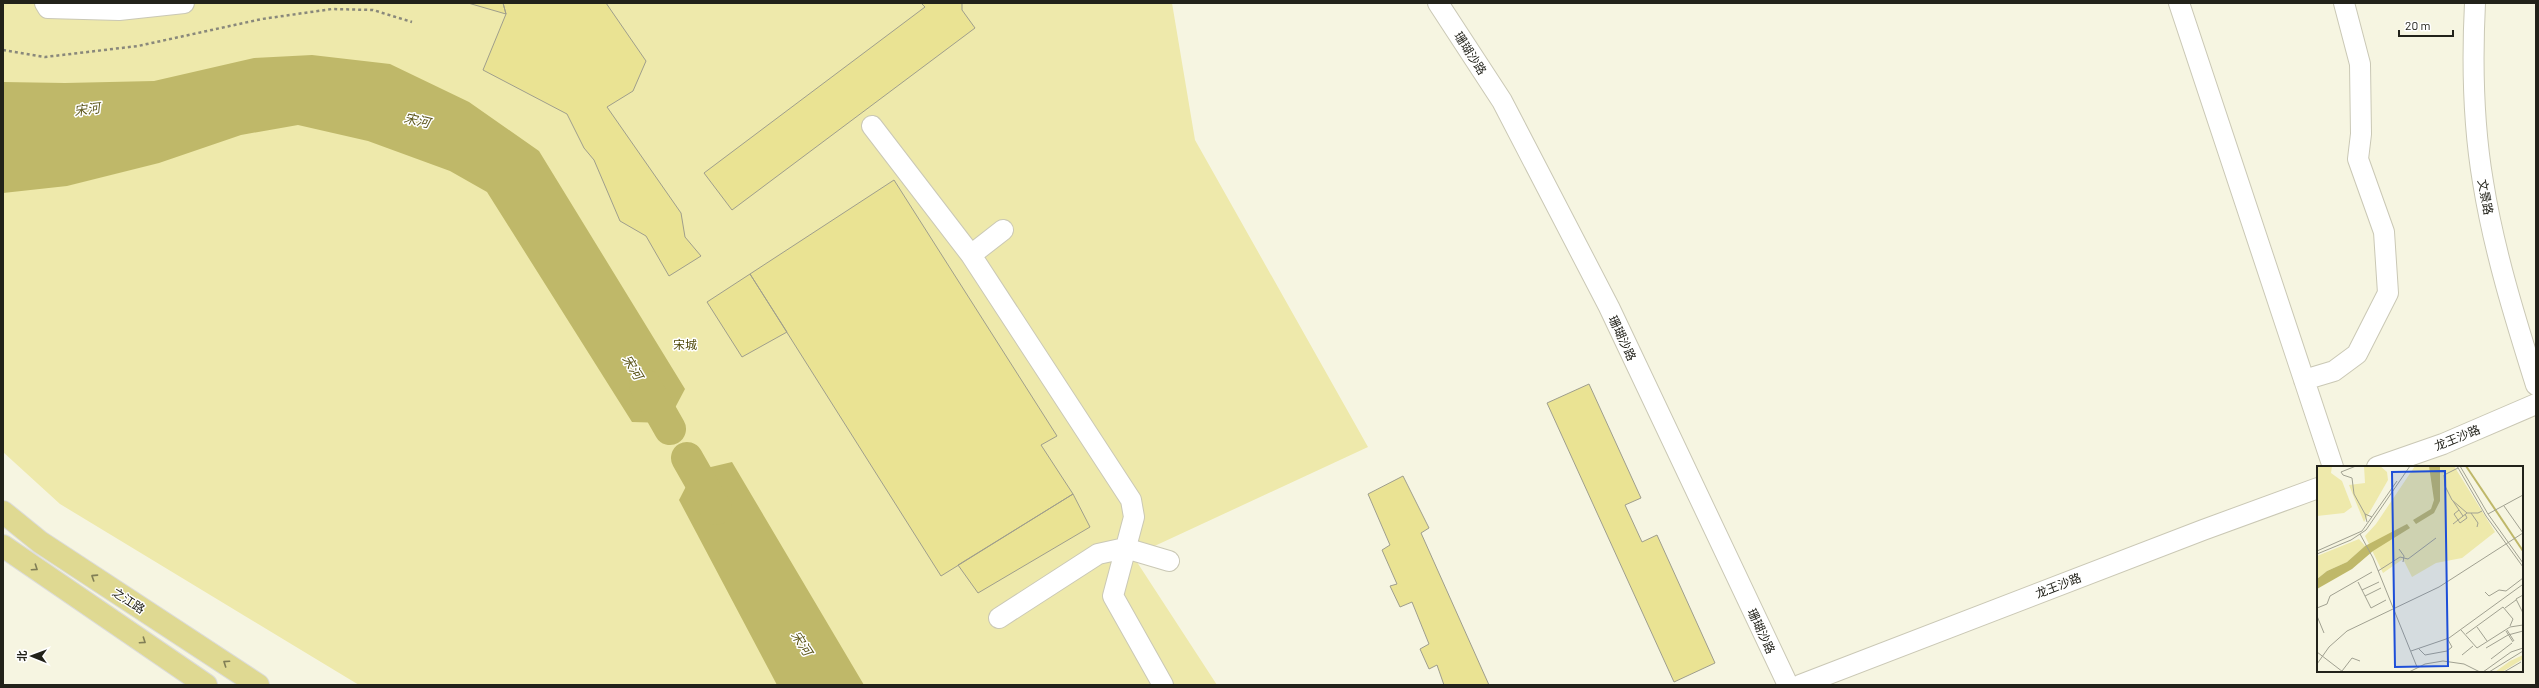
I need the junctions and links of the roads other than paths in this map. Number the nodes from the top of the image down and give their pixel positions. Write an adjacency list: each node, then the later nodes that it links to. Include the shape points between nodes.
1 (45, 3): 2 (street, via 48,8 119,10)
2 (184, 3)
3 (1438, 3): 24 (street, 珊瑚沙路, via 1502,101 1609,308)
4 (2179, 3): 10 (street)
5 (2344, 3): 10 (street, via 2360,64 2361,134 2358,159 2384,232 2388,293 2357,354 2334,371)
6 (2475, 3): 11 (street, 文景路, via 2472,67 2483,182 2508,296)
7 (872, 126): 9 (street)
8 (1003, 230): 9 (street)
9 (971, 255): 18 (street, via 1131,500 1134,517)
10 (2304, 380): 13 (street)
11 (2536, 385)
12 (2536, 404): 14 (street, 龙王沙路, via 2443,444)
13 (2334, 466)
14 (2380, 466)
15 (2317, 488): 25 (street, 龙王沙路)
16 (3, 512): 22 (main road, 之江路, one-way to 16, via 40,542)
17 (3, 546): 21 (main road, one-way to 21)
18 (1125, 548): 19 (street); 20 (street, via 1098,554); 23 (street, via 1113,596)
19 (1169, 561)
20 (1000, 618)
21 (206, 685)
22 (258, 685)
23 (1164, 685)
24 (1788, 685)
25 (1800, 685)

